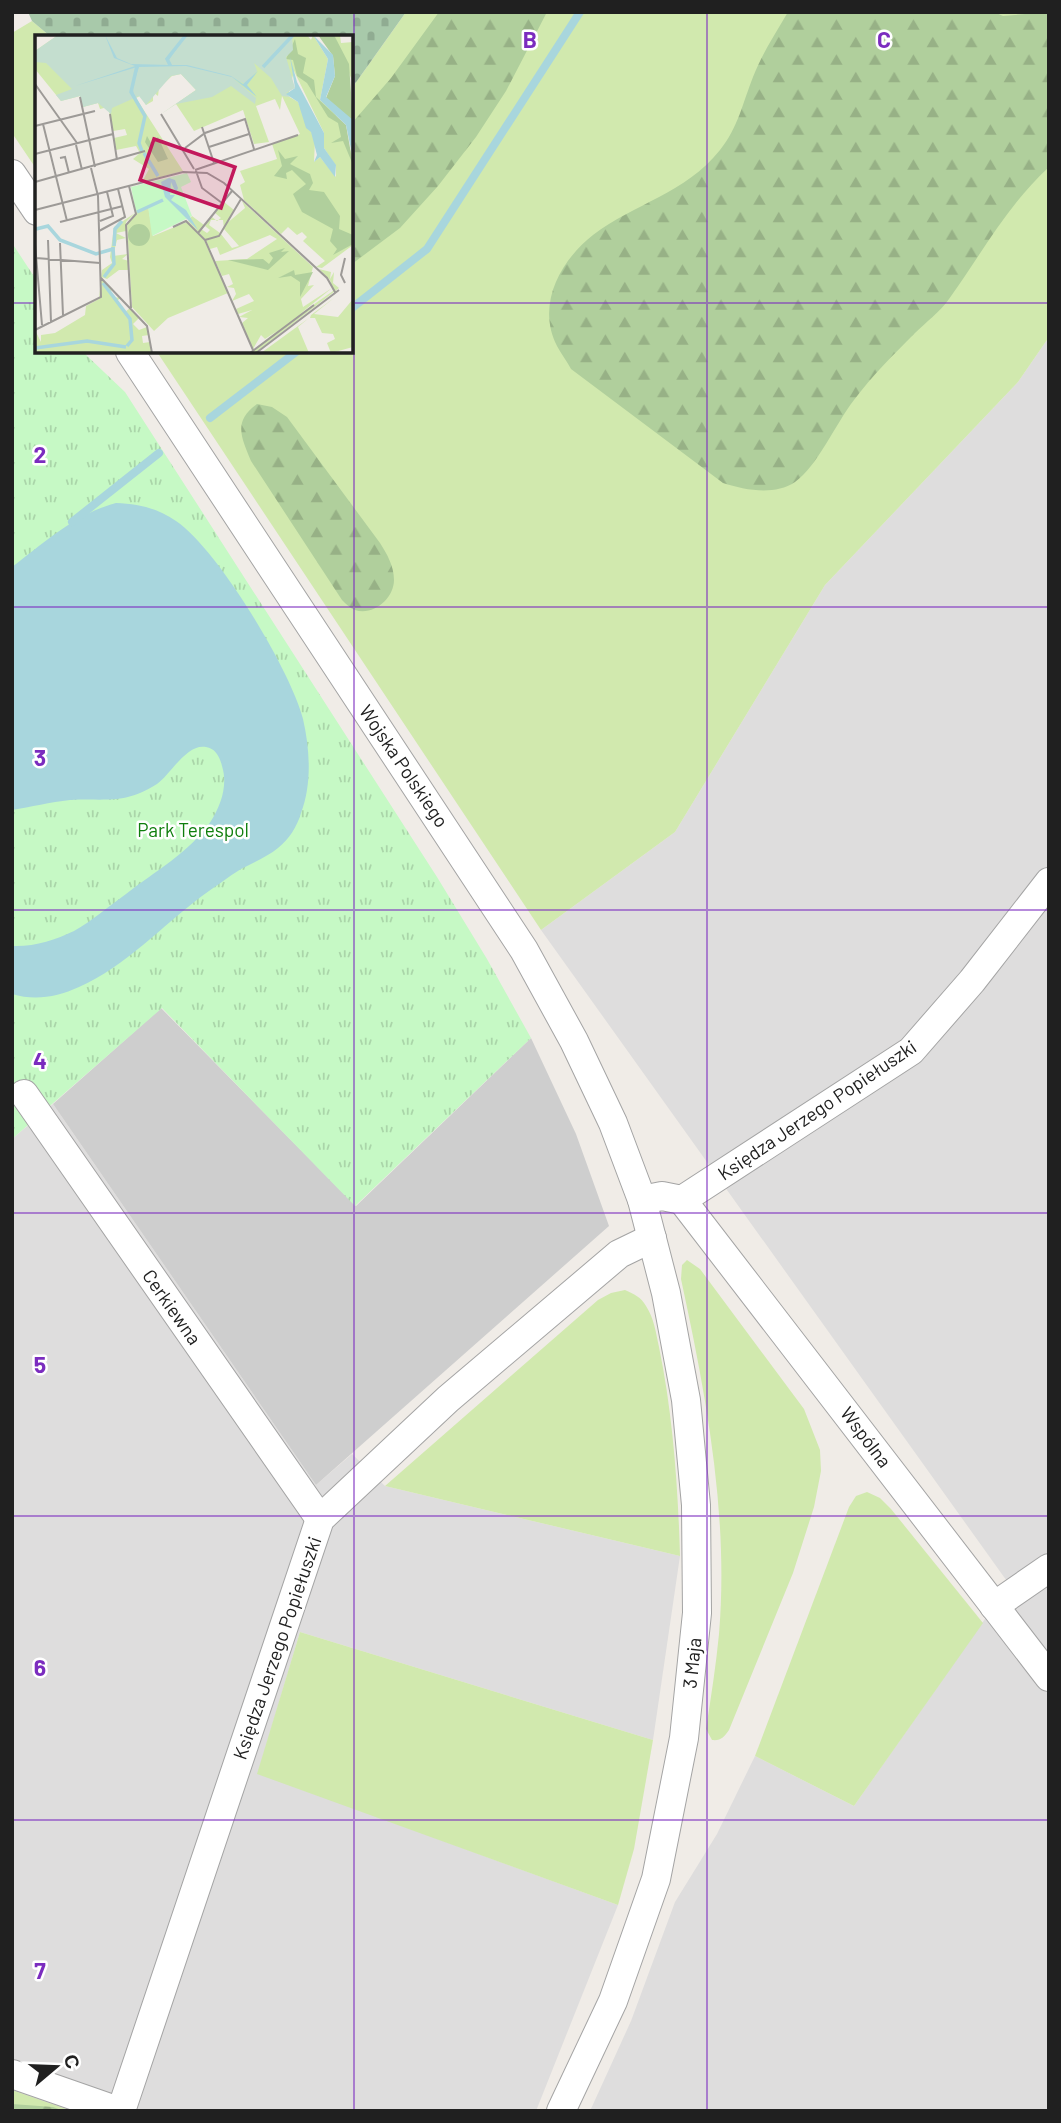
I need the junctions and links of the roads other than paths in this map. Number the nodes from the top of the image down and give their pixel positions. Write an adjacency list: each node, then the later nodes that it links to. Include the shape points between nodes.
1 (12, 174): 2 (street)
2 (35, 208)
3 (131, 354): 7 (street, Wojska Polskiego, via 524,950 580,1053)
4 (1049, 882): 6 (street, Księdza Jerzego Popiełuszki, via 911,1051)
5 (24, 1094): 9 (street, Cerkiewna)
6 (682, 1199): 7 (street); 11 (street, Wspólna)
7 (642, 1200): 8 (street, 3 Maja)
8 (652, 1238): 9 (street, Księdza Jerzego Popiełuszki, via 619,1254 458,1390); 15 (street, 3 Maja, via 686,1400 696,1505 696,1627 684,1738 656,1878 613,2001)
9 (320, 1519): 14 (street, Księdza Jerzego Popiełuszki)
10 (1049, 1568): 11 (street)
11 (995, 1606): 12 (street, Wspólna)
12 (1049, 1677)
13 (12, 2074): 14 (street)
14 (120, 2111)
15 (561, 2111)

